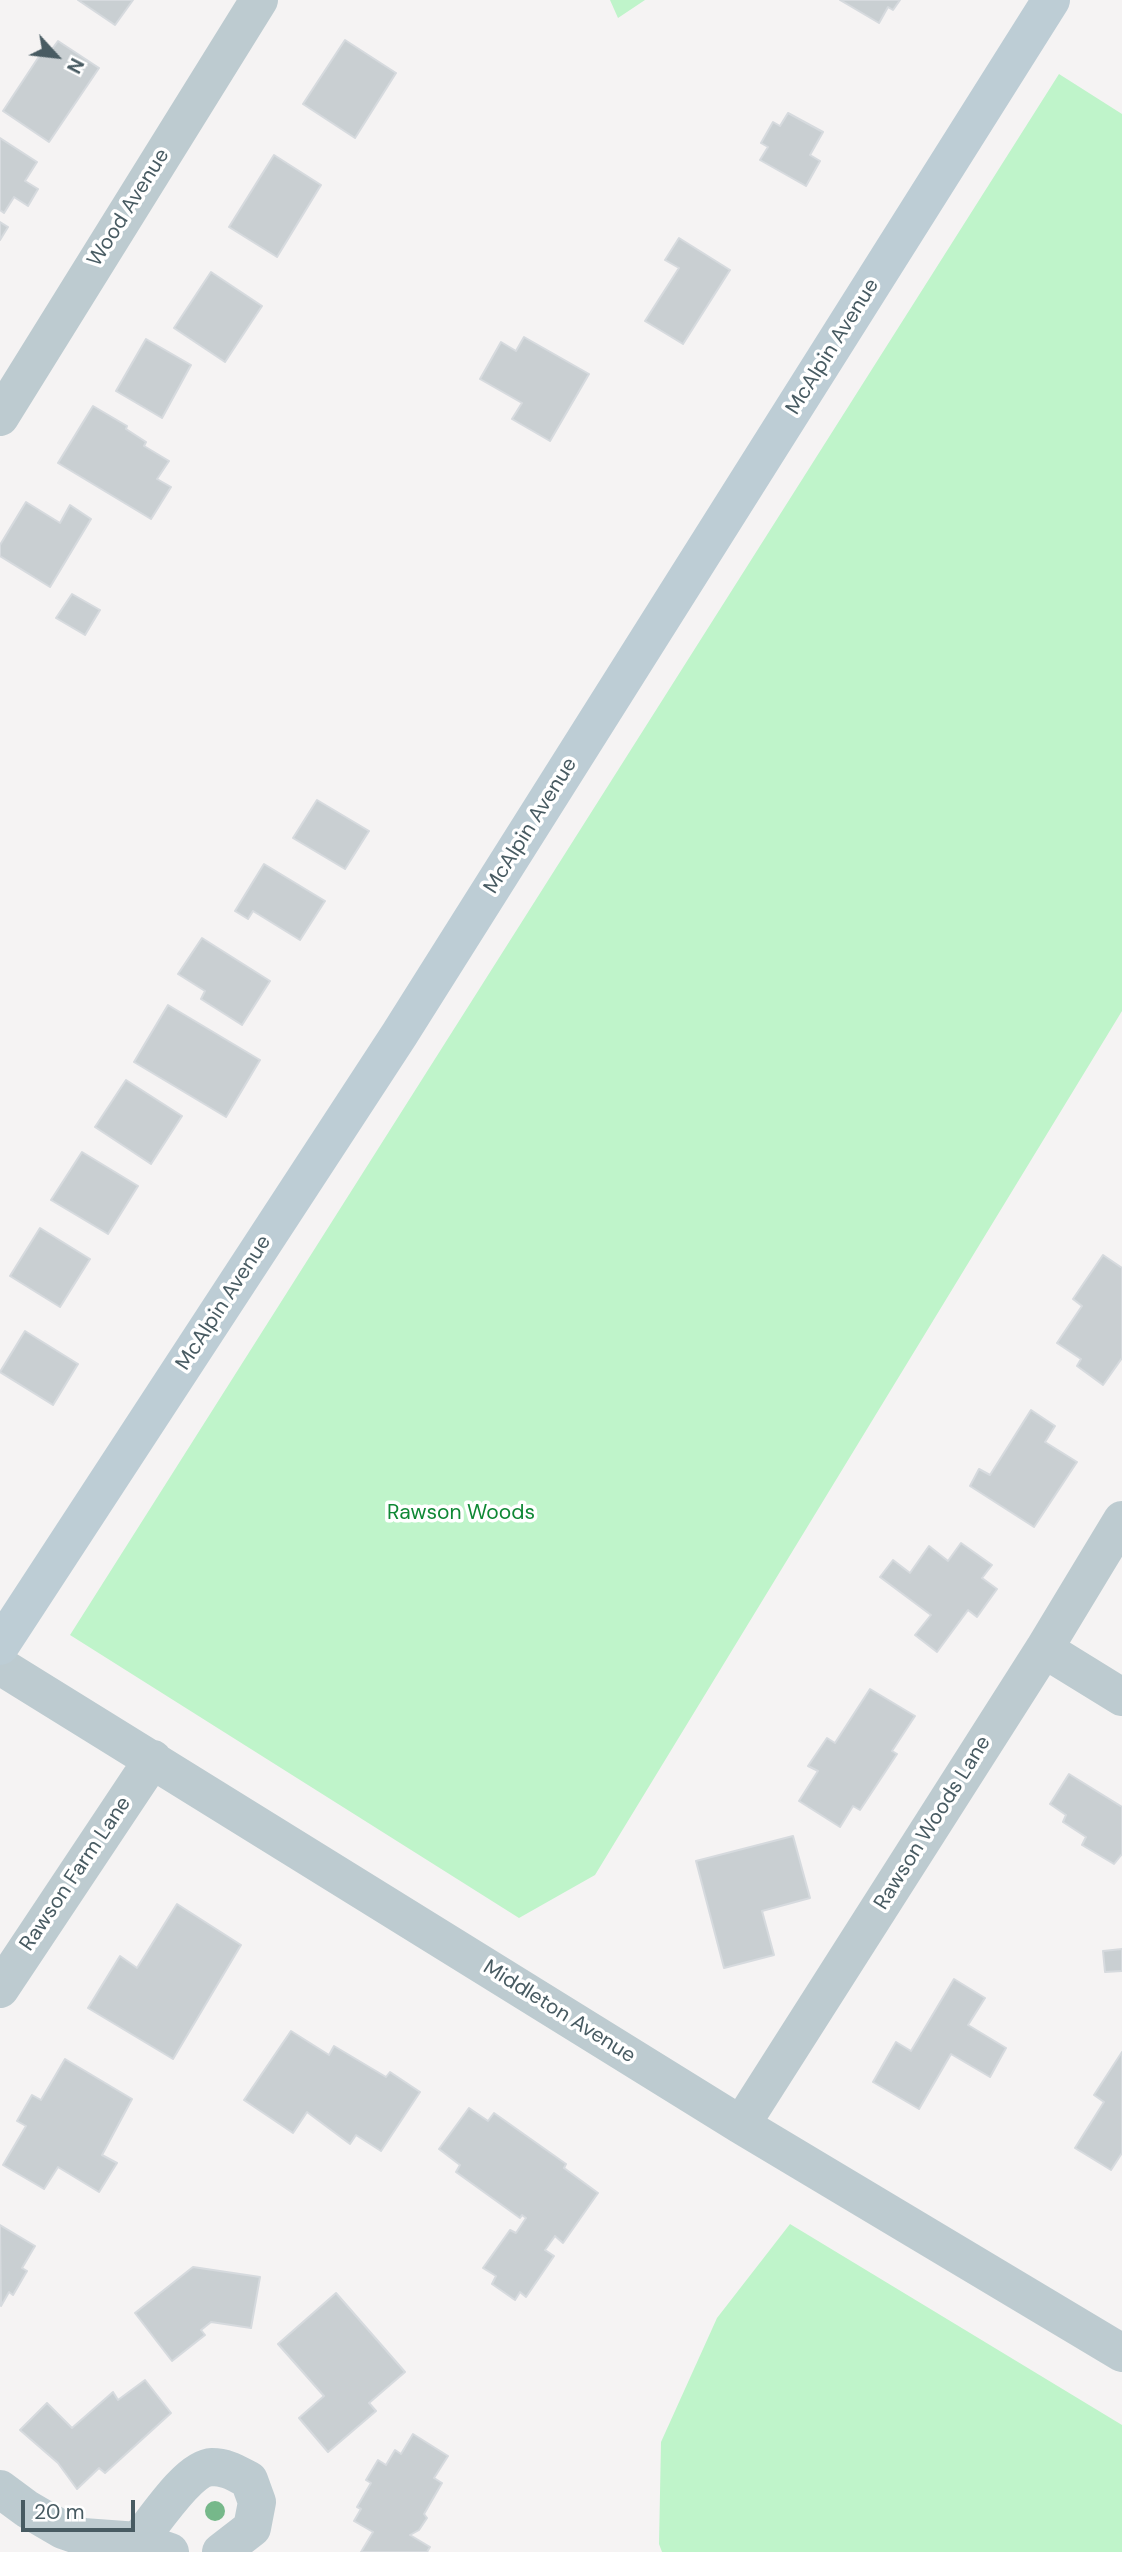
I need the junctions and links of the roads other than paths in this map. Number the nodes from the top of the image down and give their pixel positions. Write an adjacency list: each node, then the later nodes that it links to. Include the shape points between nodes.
1 (259, 0): 3 (street, Wood Avenue)
2 (1051, 0): 5 (street, McAlpin Avenue, via 406,1024)
3 (0, 416)
4 (1122, 1520): 6 (street, Rawson Woods Lane)
5 (0, 1647)
6 (1044, 1649): 8 (street); 11 (street, Rawson Woods Lane)
7 (0, 1666): 9 (street, Middleton Avenue)
8 (1122, 1697)
9 (153, 1759): 10 (street, Rawson Farm Lane); 11 (street, Middleton Avenue)
10 (0, 1989)
11 (741, 2125): 12 (street, Middleton Avenue)
12 (1122, 2353)
13 (0, 2489): 14 (street, via 63,2530)
14 (154, 2547): 15 (street, via 192,2476 209,2467 228,2469 249,2480 257,2502 252,2528)
15 (220, 2552)

